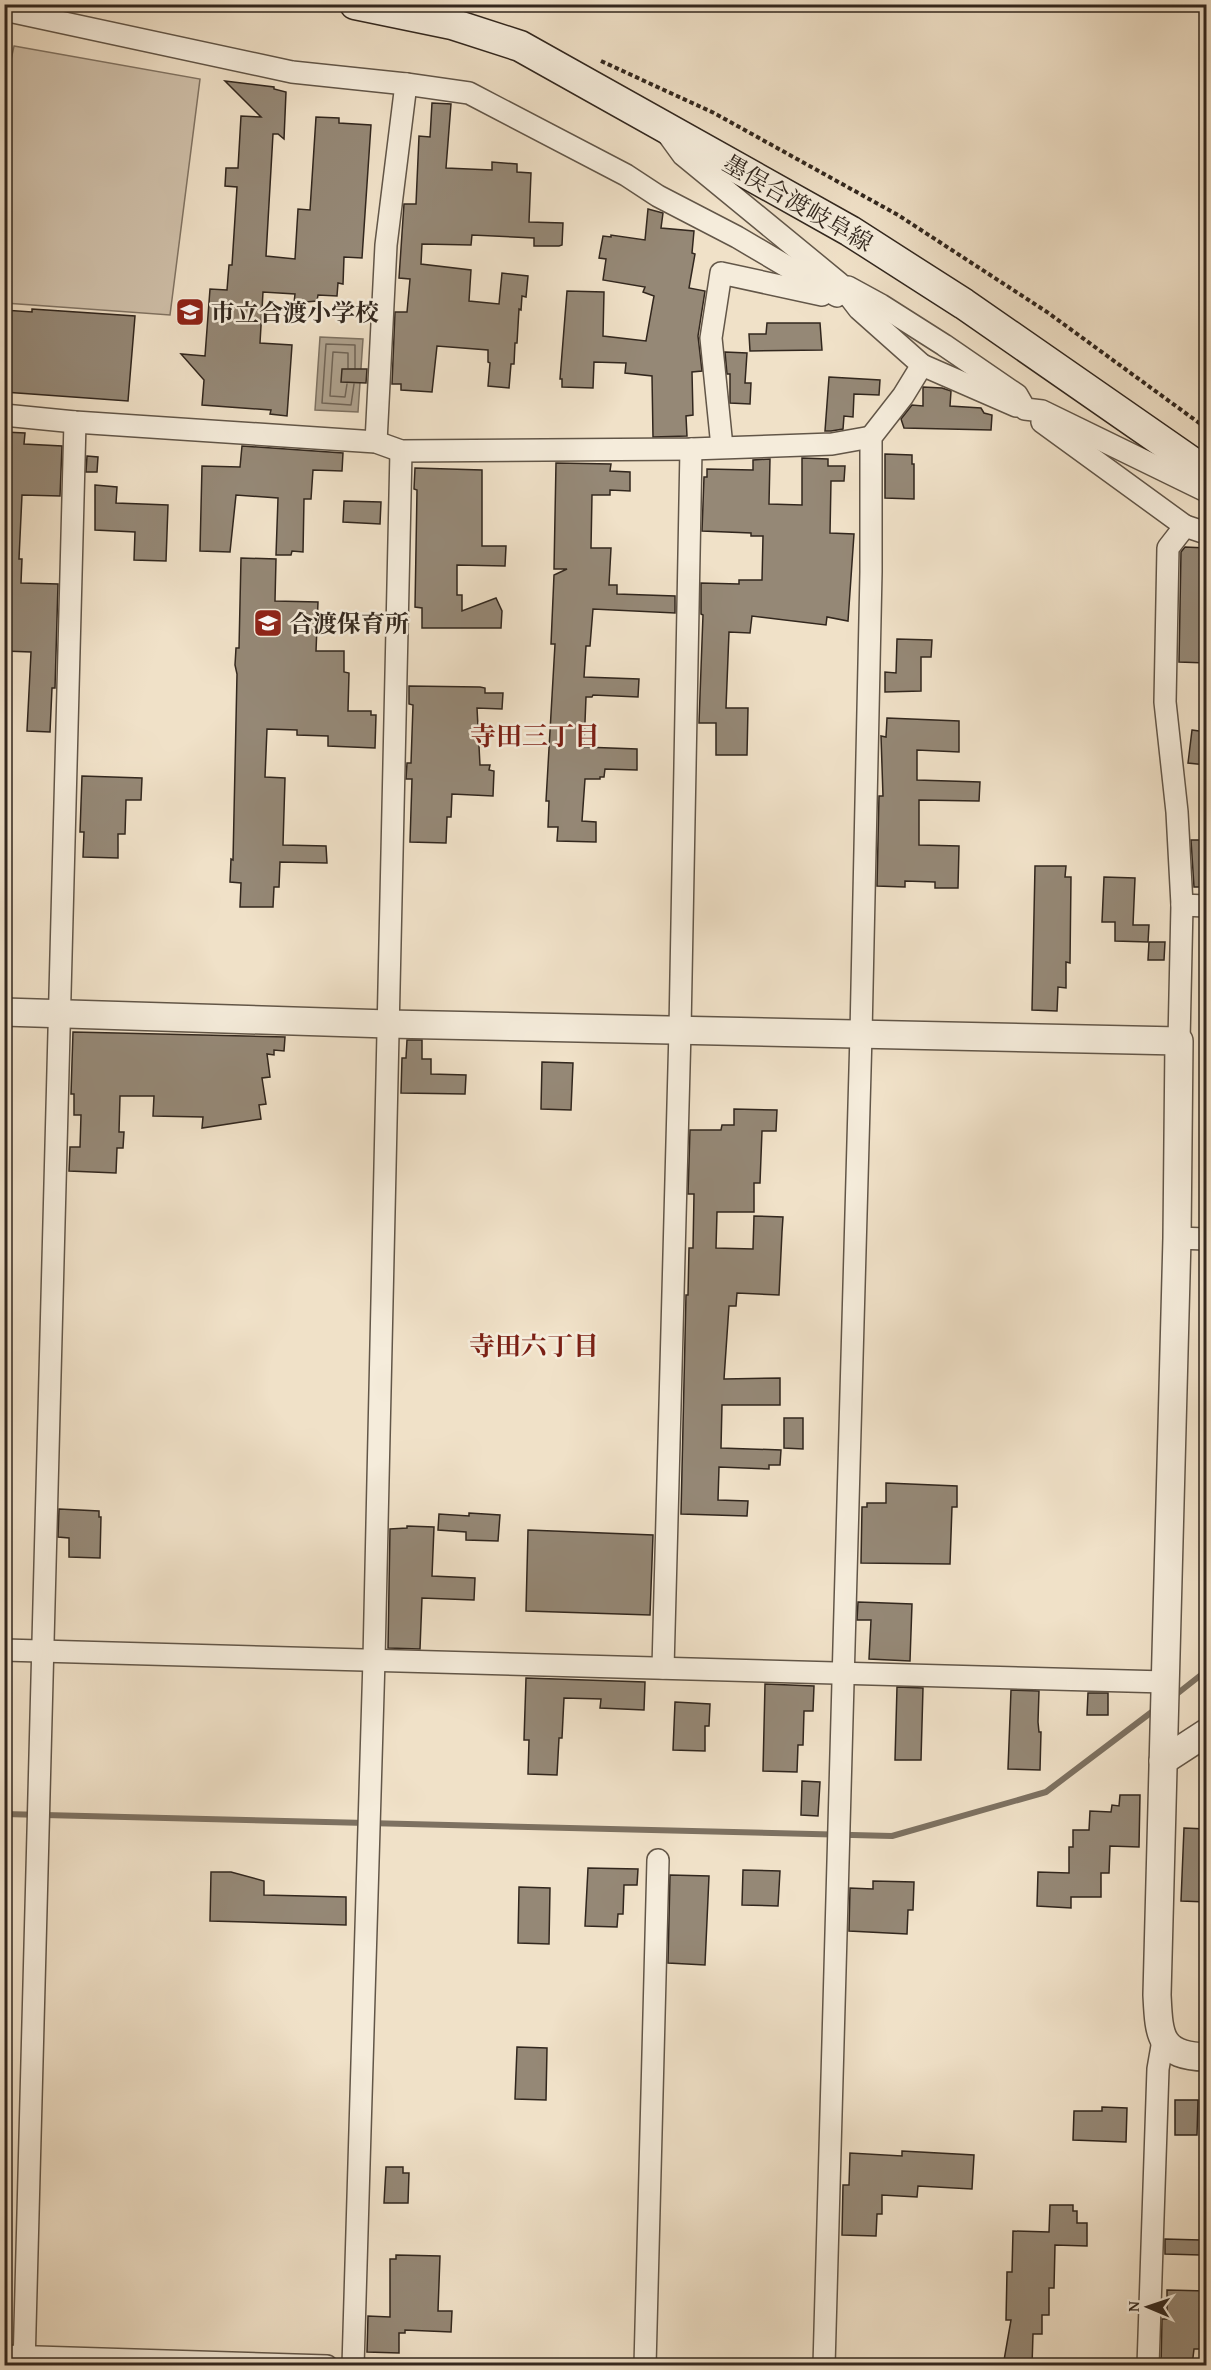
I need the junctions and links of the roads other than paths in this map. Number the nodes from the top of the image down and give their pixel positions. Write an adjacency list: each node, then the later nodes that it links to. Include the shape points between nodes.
1 (356, 4): 4 (main road, 墨俣合渡岐阜線, via 452,24 520,46)
2 (4, 10): 3 (street, via 292,72)
3 (406, 84): 5 (street, via 469,93); 11 (street, via 387,245)
4 (662, 125): 5 (street, via 683,155); 15 (main road, 墨俣合渡岐阜線, via 850,231 964,304)
5 (843, 293): 6 (street); 7 (street, via 881,304 1017,395); 12 (street, via 811,294 721,273 711,338)
6 (922, 365): 7 (street); 10 (street)
7 (1025, 409): 16 (street, via 1042,411); 17 (street)
8 (4, 415): 9 (street)
9 (75, 422): 11 (street); 22 (street)
10 (871, 437): 12 (street, via 832,444); 25 (street)
11 (376, 442): 14 (street)
12 (722, 447): 13 (street)
13 (691, 449): 14 (street); 24 (street)
14 (401, 452): 23 (street)
15 (1206, 472)
16 (1206, 492)
17 (1185, 526): 18 (street); 19 (street, via 1168,548 1165,702)
18 (1206, 533)
19 (1182, 905): 20 (street); 26 (street)
20 (1206, 906)
21 (4, 1012): 22 (street)
22 (59, 1013): 23 (street); 30 (street)
23 (388, 1024): 24 (street); 31 (street)
24 (680, 1030): 25 (street); 32 (street)
25 (861, 1034): 26 (street); 33 (street)
26 (1179, 1041): 27 (street)
27 (1177, 1238): 28 (street); 34 (street)
28 (1206, 1239)
29 (4, 1650): 30 (street)
30 (43, 1651): 31 (street); 40 (street)
31 (374, 1659): 32 (street); 42 (street)
32 (663, 1668): 33 (street)
33 (845, 1673): 34 (street); 44 (street)
34 (1165, 1684): 36 (street)
35 (1204, 1736): 36 (street)
36 (1164, 1750): 38 (street, via 1157,1995)
37 (657, 1860): 43 (street)
38 (1163, 2040): 39 (street, via 1173,2051); 45 (street, via 1158,2069)
39 (1206, 2057)
40 (18, 2359): 41 (street)
41 (327, 2366)
42 (353, 2366)
43 (645, 2366)
44 (824, 2366)
45 (1148, 2366)

